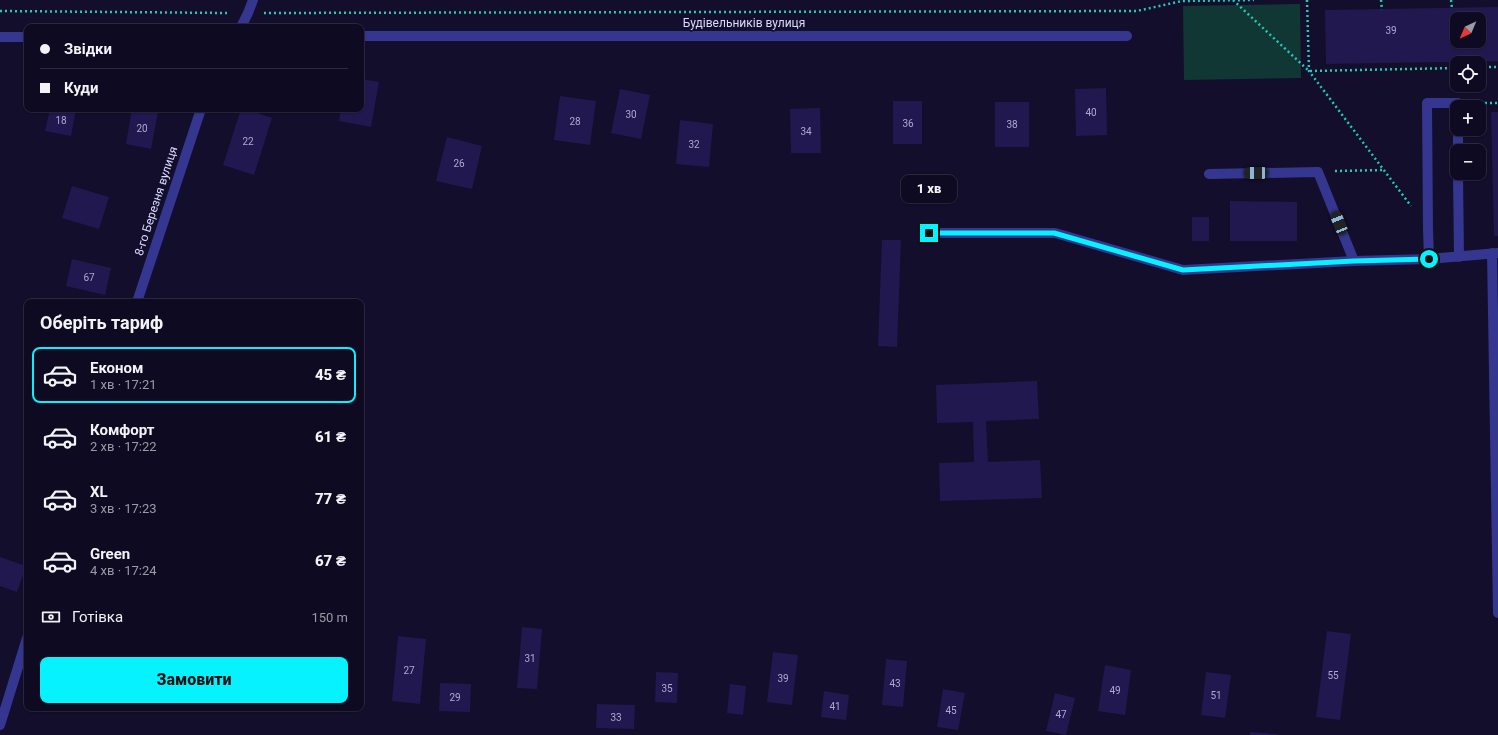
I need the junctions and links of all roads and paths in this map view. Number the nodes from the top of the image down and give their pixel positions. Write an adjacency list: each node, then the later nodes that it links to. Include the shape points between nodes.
1 (253, 0): 10 (street)
2 (1233, 0): 3 (path); 10 (path, via 1182,2 1137,11); 19 (path)
3 (1254, 0)
4 (1307, 0): 19 (path)
5 (1381, 0): 8 (path)
6 (1451, 0): 7 (path)
7 (1452, 8)
8 (1382, 10)
9 (0, 11): 10 (path)
10 (248, 13): 11 (street)
11 (242, 24)
12 (364, 36): 13 (street, Будівельників вулиця)
13 (1127, 36)
14 (0, 37): 15 (street)
15 (24, 37)
16 (1498, 66): 17 (path)
17 (1486, 67)
18 (1450, 68): 19 (path)
19 (1309, 71): 24 (path)
20 (1498, 103): 22 (path)
21 (1450, 104): 28 (street, via 1427,103)
22 (1486, 104)
23 (200, 112): 34 (street, 8-го Березня вулиця)
24 (1384, 170): 25 (path); 28 (path)
25 (1318, 172): 26 (street); 33 (street)
26 (1209, 174)
27 (1458, 180): 31 (street)
28 (1428, 229): 32 (street)
29 (929, 233): 33 (street, via 1054,233 1183,270)
30 (1495, 253): 31 (street); 35 (street)
31 (1459, 257): 32 (street)
32 (1429, 259): 33 (street)
33 (1354, 261)
34 (138, 299)
35 (1498, 613)
36 (24, 648): 37 (street)
37 (0, 725)

